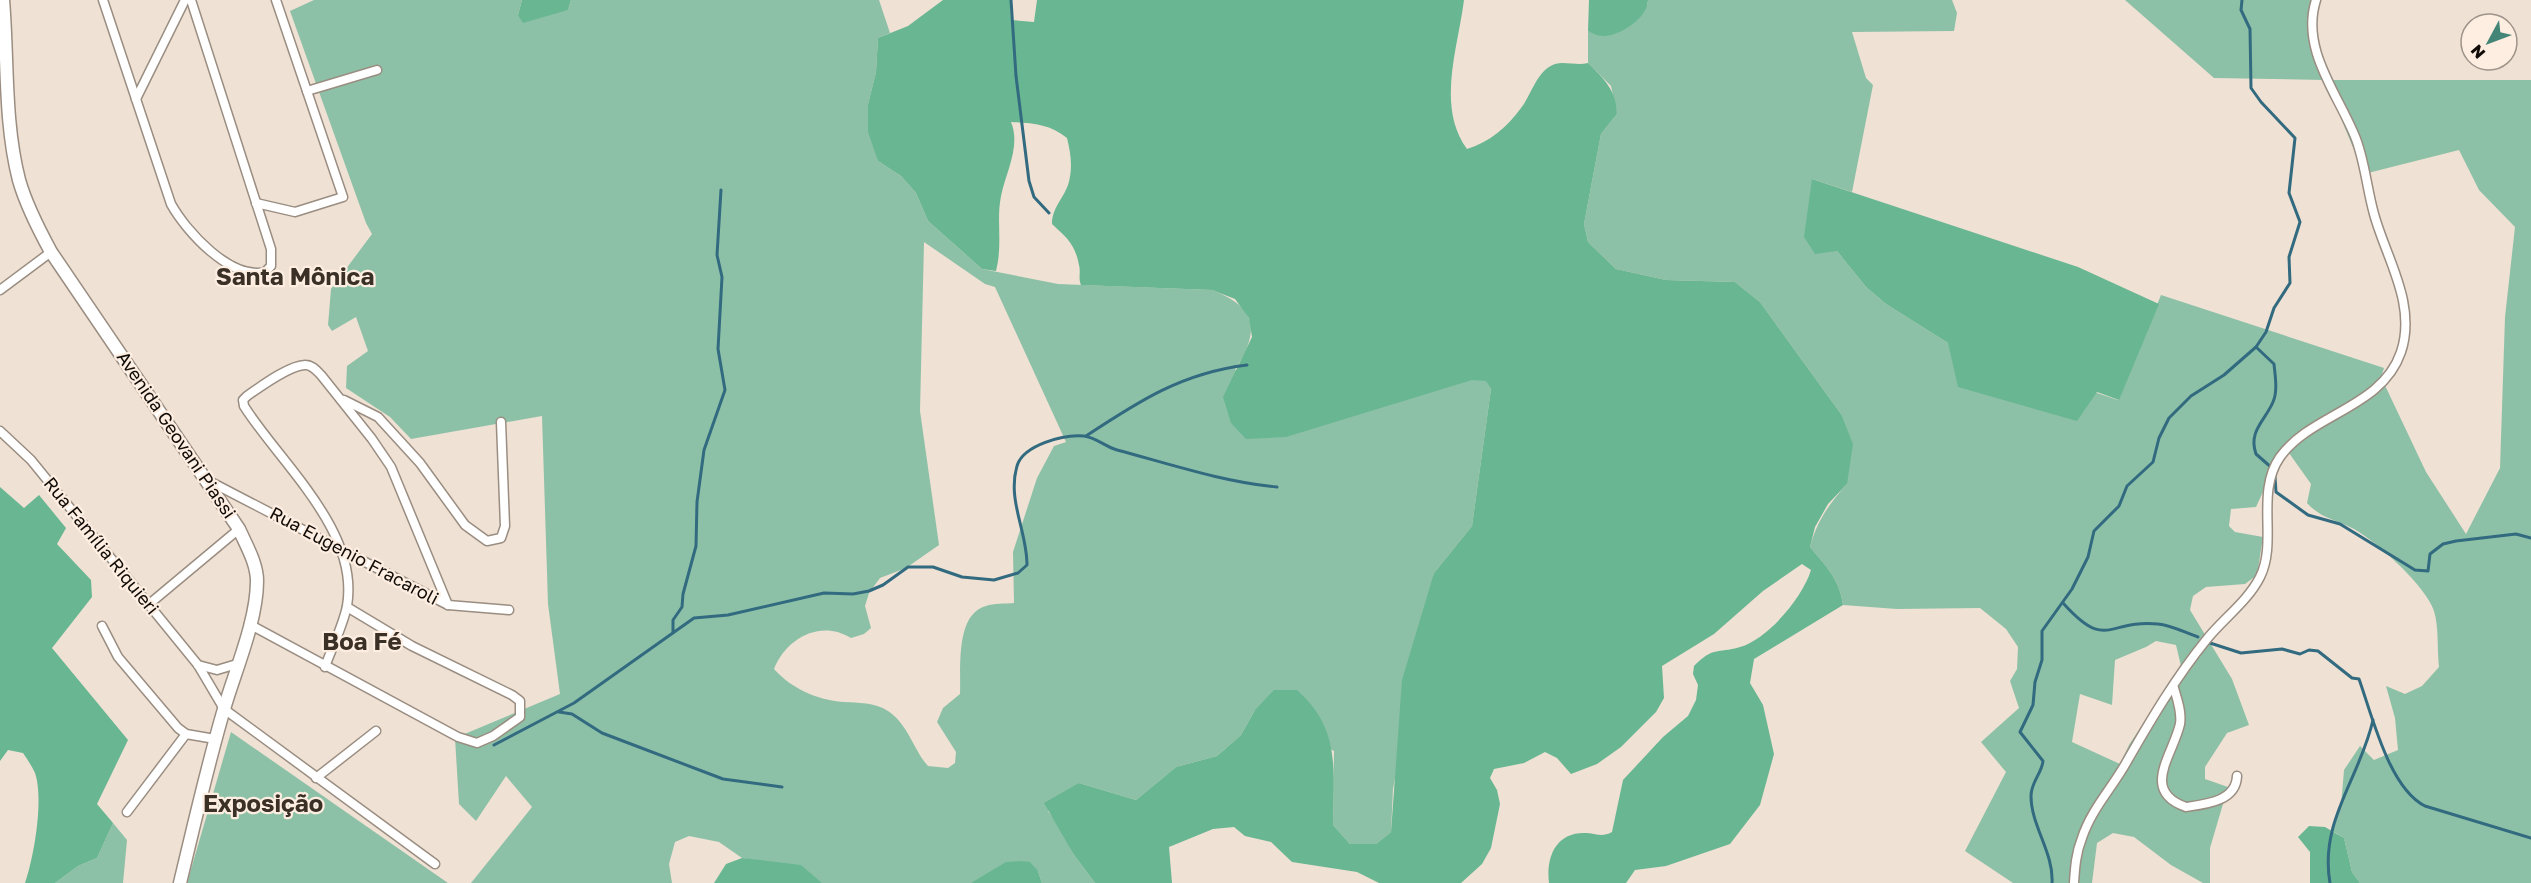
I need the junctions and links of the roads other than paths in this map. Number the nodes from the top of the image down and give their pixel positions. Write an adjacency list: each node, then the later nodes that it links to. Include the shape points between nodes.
1 (103, 0): 9 (street)
2 (185, 0): 9 (street)
3 (190, 0): 10 (street)
4 (276, 0): 8 (street)
5 (2316, 0): 28 (street, via 2313,27 2317,55 2357,142 2374,217 2403,302 2405,331 2401,351 2376,389 2304,434 2279,459 2269,486 2266,554 2260,578 2202,645)
6 (4, 9): 11 (main road, Avenida Geovani Piassi, via 12,139 20,182)
7 (377, 70): 8 (street)
8 (307, 90): 10 (street, via 343,197 295,212)
9 (136, 99): 10 (street, via 178,217 218,255 236,268 256,274 269,269 273,258)
10 (256, 203)
11 (51, 252): 12 (street); 16 (main road, Avenida Geovani Piassi)
12 (0, 290)
13 (341, 399): 14 (street, via 378,417 420,462 465,525 487,541 501,538 505,526); 18 (street, via 312,366 304,364 243,400 296,472); 20 (street, via 391,468)
14 (501, 422)
15 (0, 431): 19 (street, Rua Família Riquieri, via 31,460)
16 (206, 479): 17 (main road, Avenida Geovani Piassi); 18 (street, Rua Eugenio Fracaroli)
17 (239, 530): 19 (street); 23 (main road, Avenida Geovani Piassi, via 257,578)
18 (341, 548): 20 (street, Rua Eugenio Fracaroli); 21 (street, via 347,568)
19 (148, 604): 26 (street, Rua Família Riquieri)
20 (448, 605): 22 (street, Rua Eugenio Fracaroli)
21 (347, 607): 27 (street); 27 (street, via 412,646 512,695 520,701 520,717 477,742 458,737)
22 (509, 610)
23 (249, 624): 25 (main road, Avenida Geovani Piassi); 27 (street)
24 (102, 626): 31 (street, via 118,657)
25 (237, 664): 26 (street, via 217,670); 29 (main road, Avenida Geovani Piassi)
26 (198, 665): 29 (street, Rua Família Riquieri)
27 (325, 667)
28 (2174, 688): 33 (street, via 2180,722 2162,774 2169,798 2186,807 2225,798 2232,793); 38 (street, via 2149,721 2086,827 2076,856)
29 (224, 709): 32 (main road, Avenida Geovani Piassi); 34 (street)
30 (376, 731): 34 (street)
31 (186, 734): 32 (street); 35 (street)
32 (215, 739): 37 (main road, Avenida Geovani Piassi)
33 (2237, 776)
34 (316, 778): 36 (street)
35 (127, 812)
36 (435, 864)
37 (180, 883)
38 (2074, 883)

